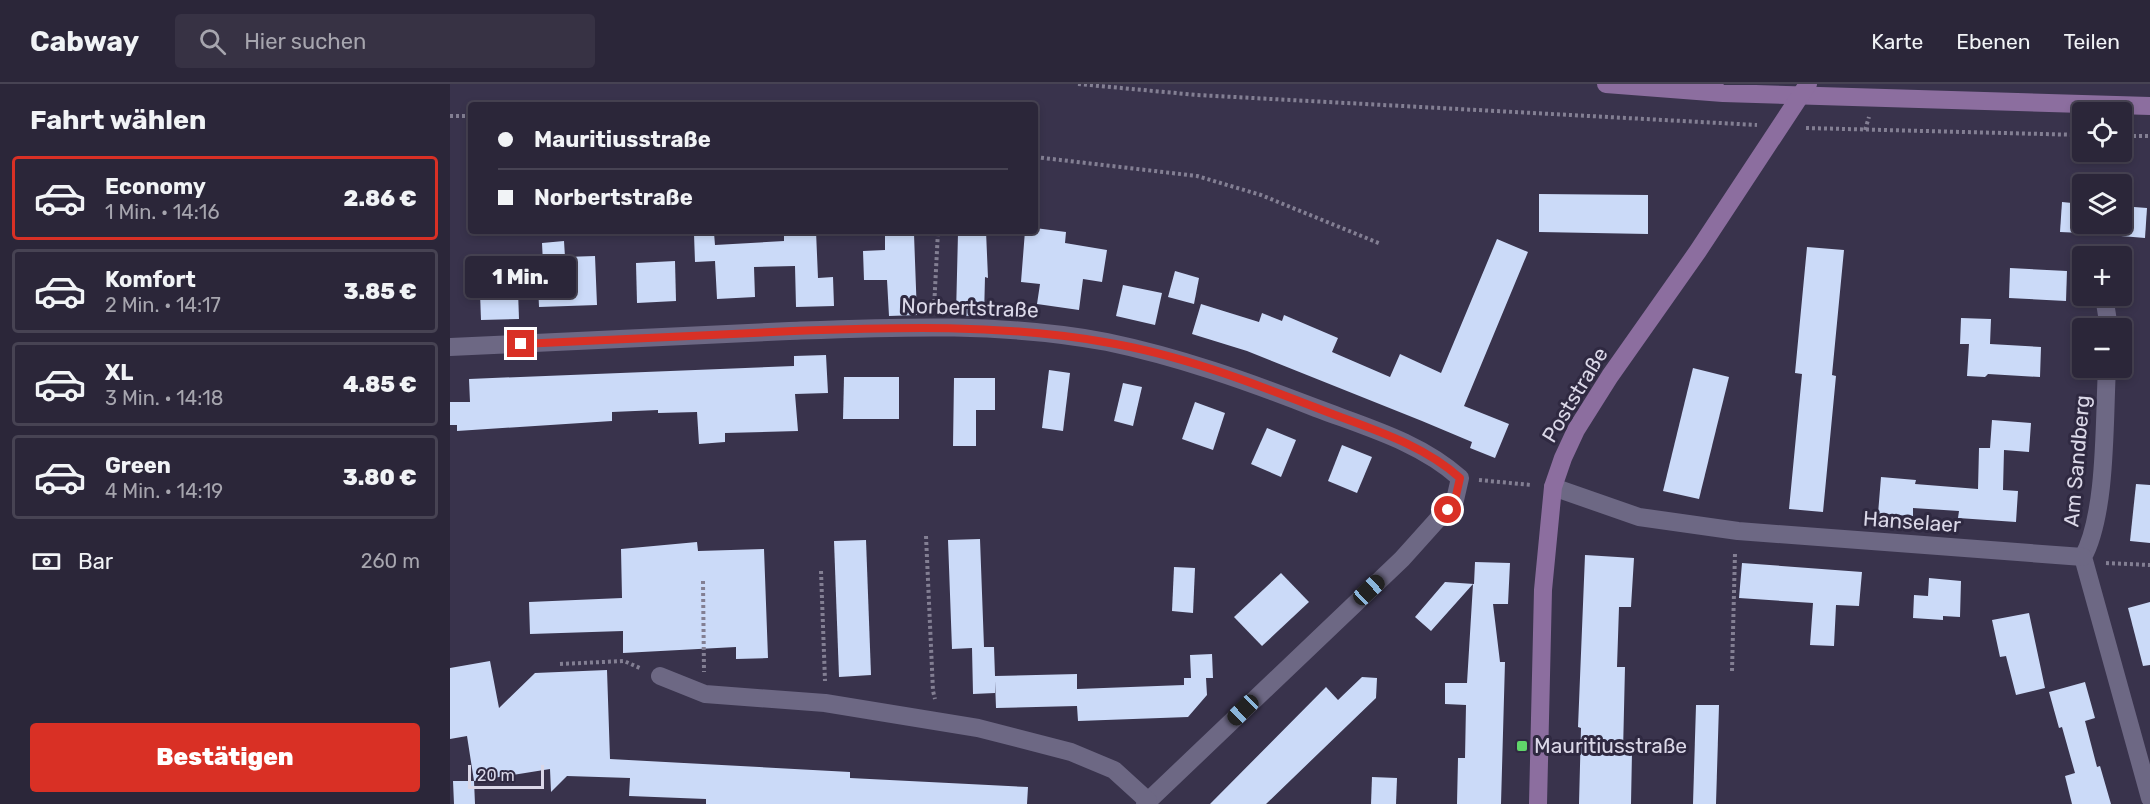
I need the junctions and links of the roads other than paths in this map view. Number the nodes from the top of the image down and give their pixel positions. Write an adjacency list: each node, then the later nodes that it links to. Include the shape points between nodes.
1 (1606, 84): 2 (street, via 1723,93)
2 (1805, 90): 3 (street); 6 (street, Poststraße, via 1610,376 1576,430)
3 (2150, 106)
4 (450, 347): 10 (street, Norbertstraße, via 933,327 1017,330 1105,342 1238,377 1417,447 1460,478 1455,500 1402,559)
5 (2106, 378): 7 (street, Am Sandberg, via 2100,482 2092,540)
6 (1553, 487): 7 (street, Hanselaer, via 1639,517 1738,531); 11 (street, Poststraße, via 1544,590)
7 (2083, 557): 9 (street, Am Sandberg)
8 (660, 676): 10 (street, via 705,694 825,703 944,722 1071,752 1114,770)
9 (2150, 798)
10 (1146, 803)
11 (1538, 804)

